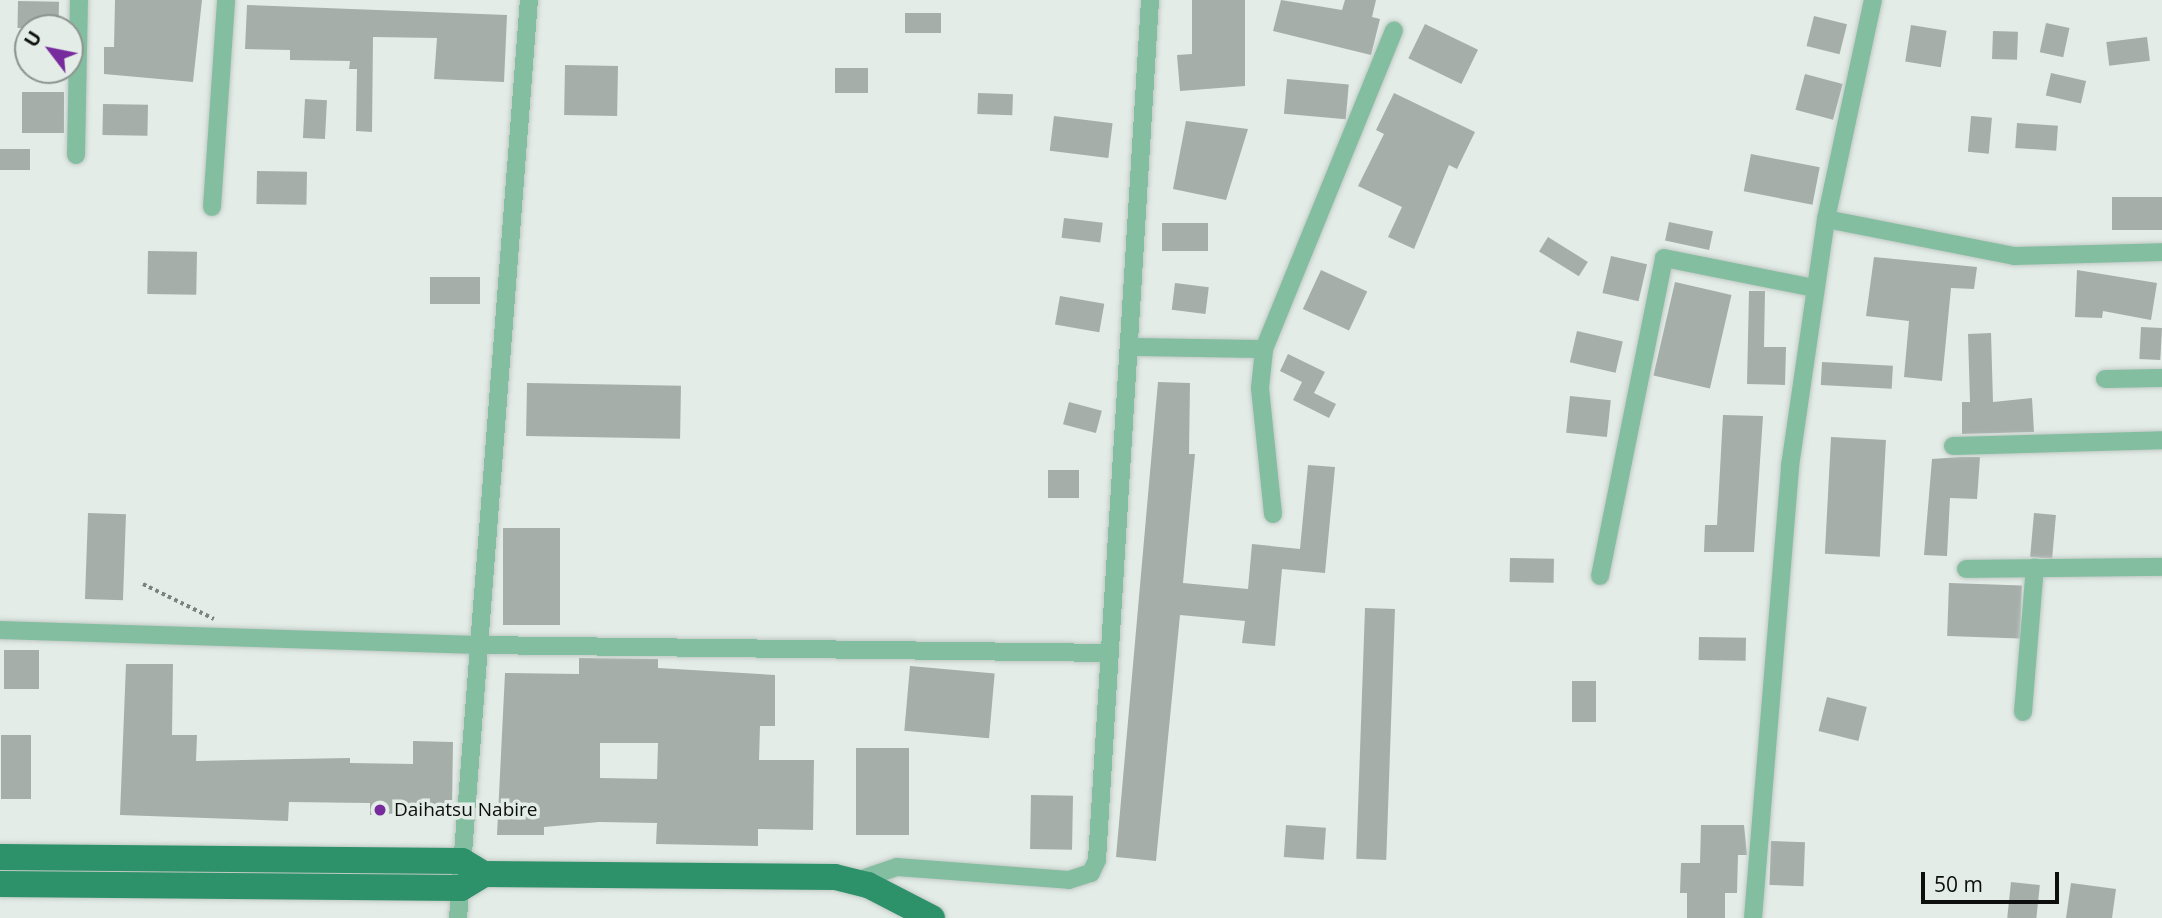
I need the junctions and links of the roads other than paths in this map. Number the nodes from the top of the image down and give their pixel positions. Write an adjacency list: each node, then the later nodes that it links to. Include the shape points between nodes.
1 (79, 0): 8 (street)
2 (226, 0): 9 (street)
3 (522, 0): 4 (street)
4 (529, 0): 25 (street)
5 (1150, 0): 13 (street)
6 (1872, 0): 10 (street)
7 (1394, 31): 14 (street)
8 (76, 155)
9 (212, 207)
10 (1826, 219): 11 (street, via 2003,255); 12 (street)
11 (2162, 252)
12 (1814, 288): 23 (street, via 1664,258); 35 (street, via 1785,512)
13 (1130, 347): 14 (street); 26 (street)
14 (1264, 349): 19 (street, via 1260,388)
15 (2162, 378): 16 (street)
16 (2105, 379)
17 (2162, 440): 18 (street)
18 (1952, 446)
19 (1273, 513)
20 (2035, 567): 21 (street); 22 (street); 27 (street)
21 (2162, 567)
22 (1966, 569)
23 (1600, 576)
24 (0, 630): 25 (street)
25 (477, 645): 26 (street); 29 (street)
26 (1110, 653): 30 (street, via 1098,853 1091,873 1069,880 897,867)
27 (2023, 712)
28 (0, 857): 29 (main road)
29 (473, 868): 30 (main road); 32 (main road)
30 (856, 881): 34 (main road)
31 (0, 884): 32 (main road)
32 (461, 888): 33 (street)
33 (458, 918)
34 (932, 918)
35 (1753, 918)

